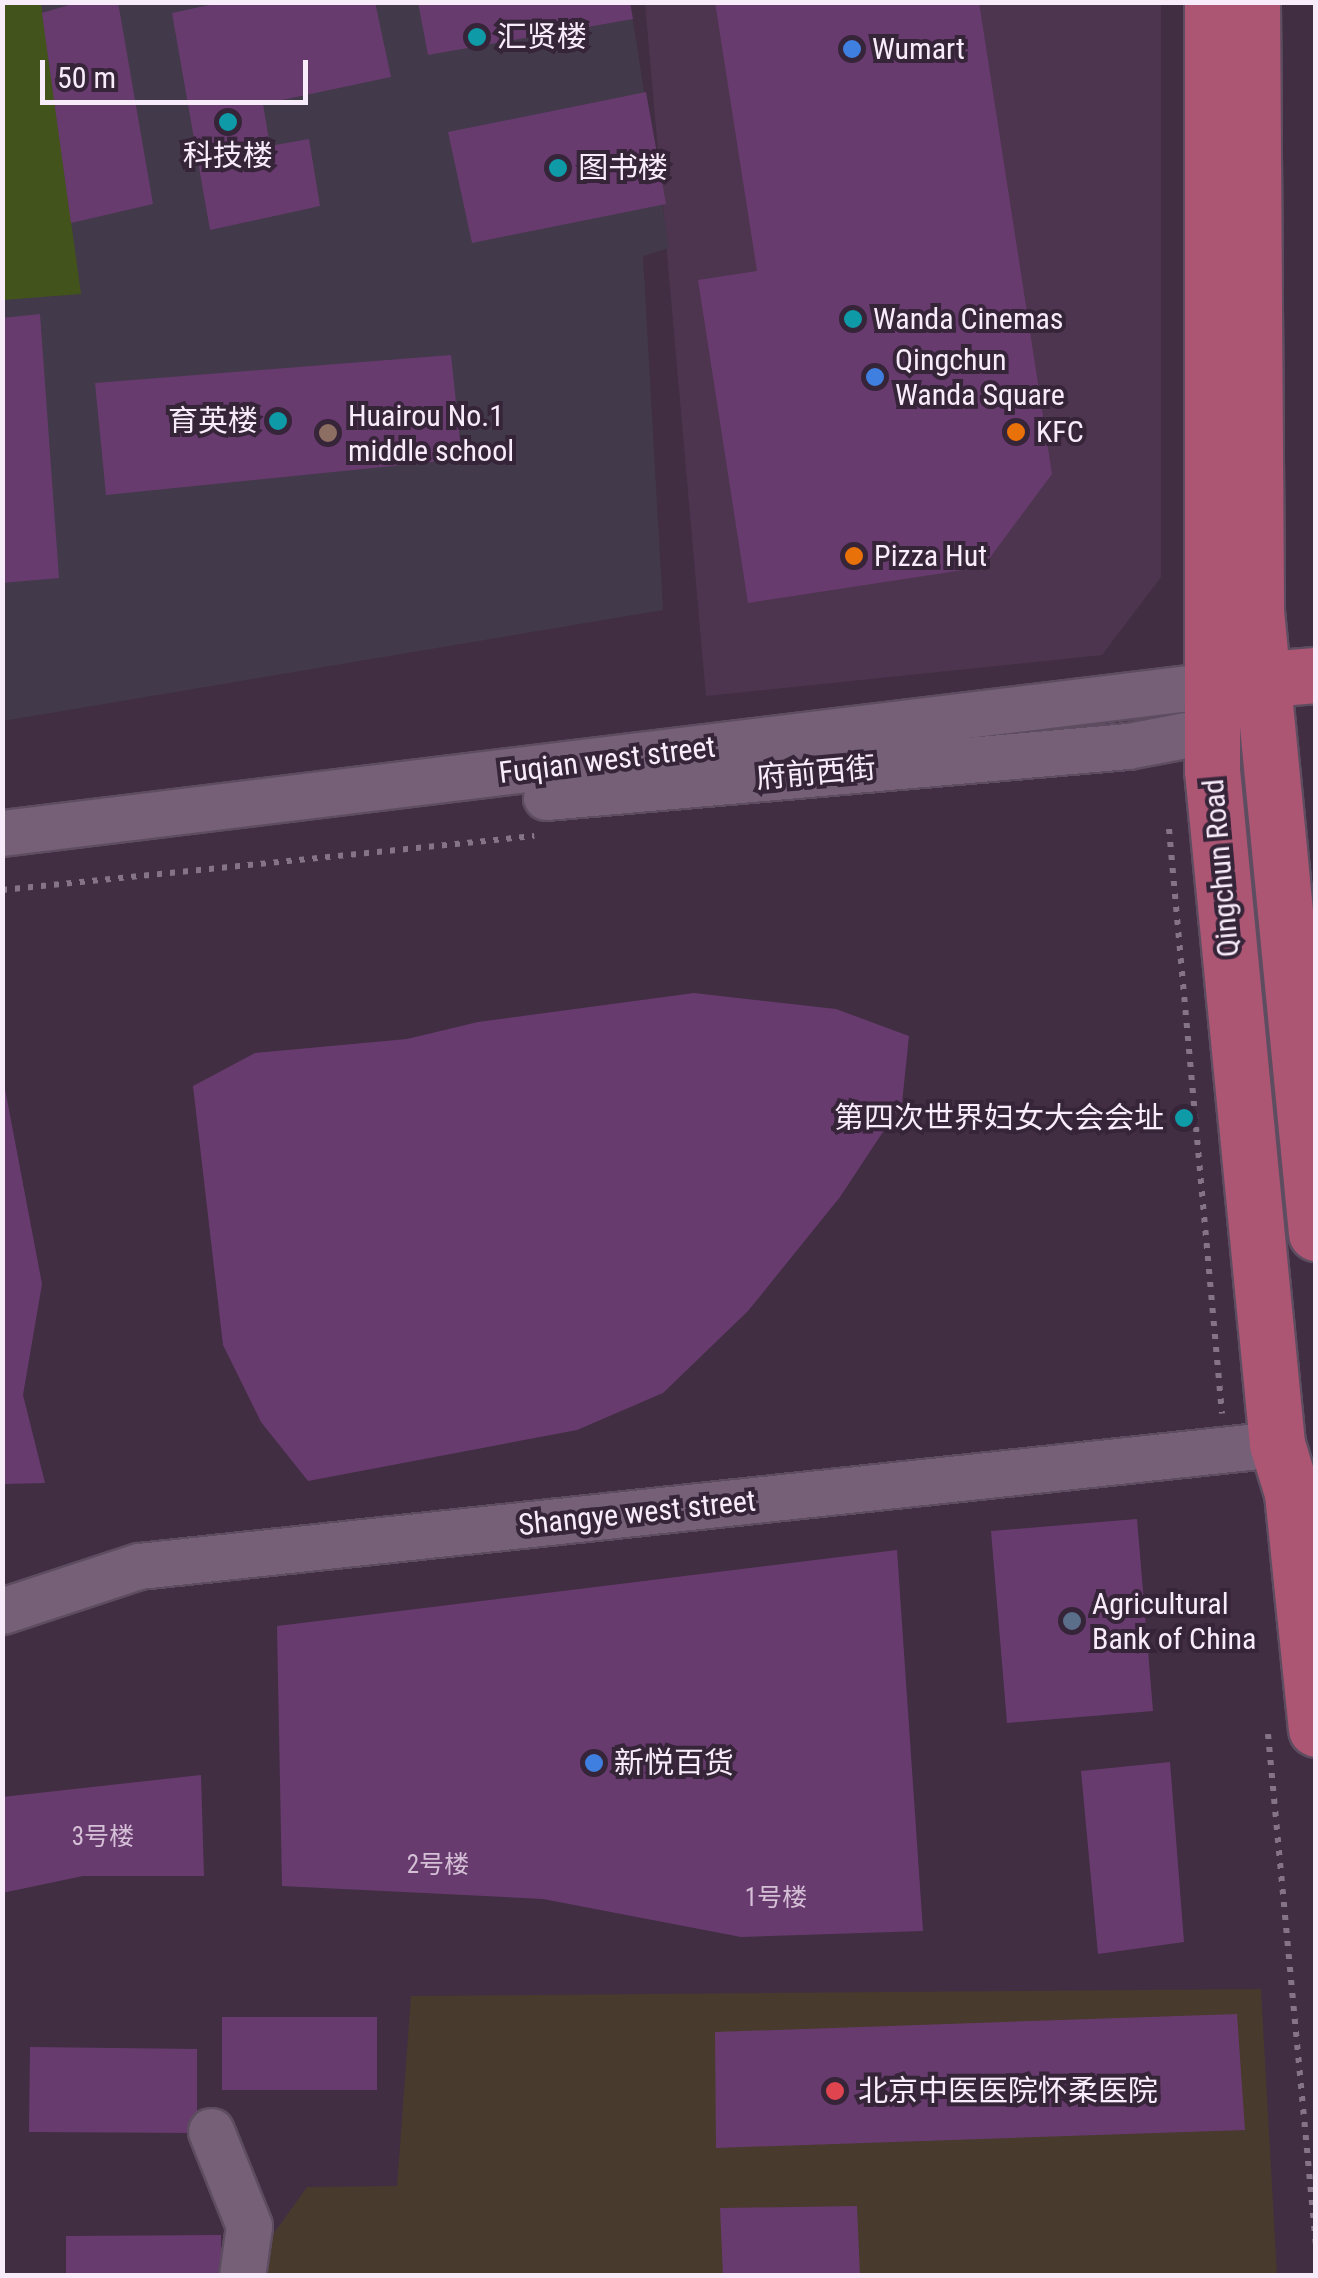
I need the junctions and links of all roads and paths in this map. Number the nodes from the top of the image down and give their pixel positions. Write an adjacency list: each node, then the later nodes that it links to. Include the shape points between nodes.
1 (1212, 2): 3 (main road, Qingchun Road)
2 (1252, 2): 3 (main road, Qingchun Road, via 1256,611)
3 (1264, 700): 4 (street, Fuqian west street); 5 (street, 府前西街, via 1128,746 422,808); 6 (main road, Qingchun Road); 7 (main road, Qingchun Road)
4 (2, 833)
5 (2, 860)
6 (1316, 1233)
7 (1278, 1444): 8 (street, Shangye west street, via 139,1566); 9 (main road, Qingchun Road, via 1292,1493)
8 (2, 1611)
9 (1316, 1729)
10 (211, 2131): 11 (street, via 249,2226)
11 (242, 2276)

